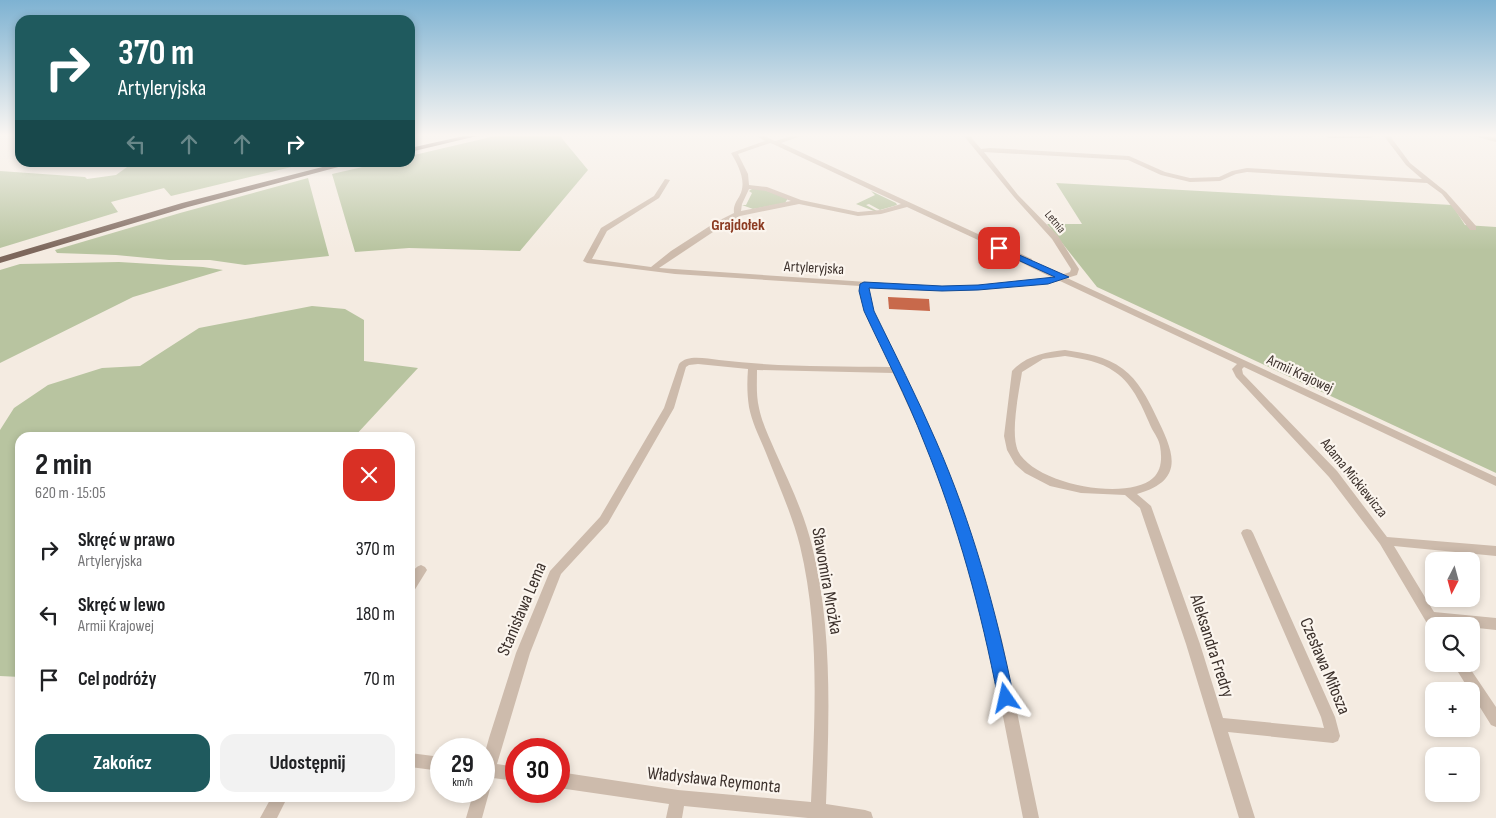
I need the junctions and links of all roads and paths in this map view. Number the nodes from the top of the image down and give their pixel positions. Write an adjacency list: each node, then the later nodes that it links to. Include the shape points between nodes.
1 (305, 174): 16 (main road, via 184,205)
2 (744, 174): 11 (street)
3 (841, 174): 13 (street, Armii Krajowej)
4 (998, 174): 18 (street, Letnia, via 1055,238 1075,270)
5 (1165, 174): 6 (street, via 1190,180 1220,179)
6 (1230, 174)
7 (1315, 174): 10 (street)
8 (1420, 174): 10 (street)
9 (667, 180): 17 (street, Artyleryjska, via 657,197 604,230 587,261)
10 (1428, 181): 15 (street, via 1456,205)
11 (746, 187): 12 (street, via 767,189); 14 (street, via 737,208)
12 (799, 202): 13 (street, via 858,214); 14 (street)
13 (906, 205): 18 (street, Armii Krajowej)
14 (738, 214): 17 (street)
15 (1473, 228)
16 (0, 260)
17 (652, 270): 19 (street, Artyleryjska)
18 (1062, 278): 19 (street, Artyleryjska, via 978,288); 20 (street, Armii Krajowej)
19 (864, 284): 22 (street, via 865,301)
20 (1243, 363): 23 (street, Armii Krajowej); 26 (street, Adama Mickiewicza, via 1237,369 1239,375 1333,474)
21 (754, 367): 22 (street); 36 (street, Stanisława Lema, via 686,362 669,408 604,520 556,571 523,653); 43 (street, Sławomira Mrożka, via 753,403 794,506 809,557 818,619 822,722)
22 (898, 370): 48 (street, via 936,456 974,564 995,640)
23 (1496, 482)
24 (1129, 493): 24 (street, via 1155,482 1167,463 1165,446 1134,383 1112,366 1077,354 1046,354 1017,371 1009,436 1015,456 1032,472 1053,484 1080,490); 35 (street, Aleksandra Fredry, via 1145,506)
25 (1247, 533): 35 (street, Czesława Miłosza, via 1328,717 1333,736)
26 (1384, 541): 27 (street); 30 (street, Adama Mickiewicza)
27 (1496, 550)
28 (421, 570): 29 (street)
29 (415, 579)
30 (1430, 617)
31 (1480, 623): 32 (street)
32 (1496, 624)
33 (1465, 672): 34 (street)
34 (1496, 720)
35 (1217, 724): 49 (street, Aleksandra Fredry)
36 (495, 741)
37 (415, 761): 38 (street)
38 (430, 763)
39 (570, 782): 40 (street, Władysława Reymonta)
40 (678, 798): 43 (street, Władysława Reymonta); 46 (street)
41 (277, 802): 44 (street)
42 (478, 803): 45 (street)
43 (818, 811): 47 (street, Władysława Reymonta)
44 (268, 818)
45 (474, 818)
46 (674, 818)
47 (865, 818)
48 (1031, 818)
49 (1247, 818)

